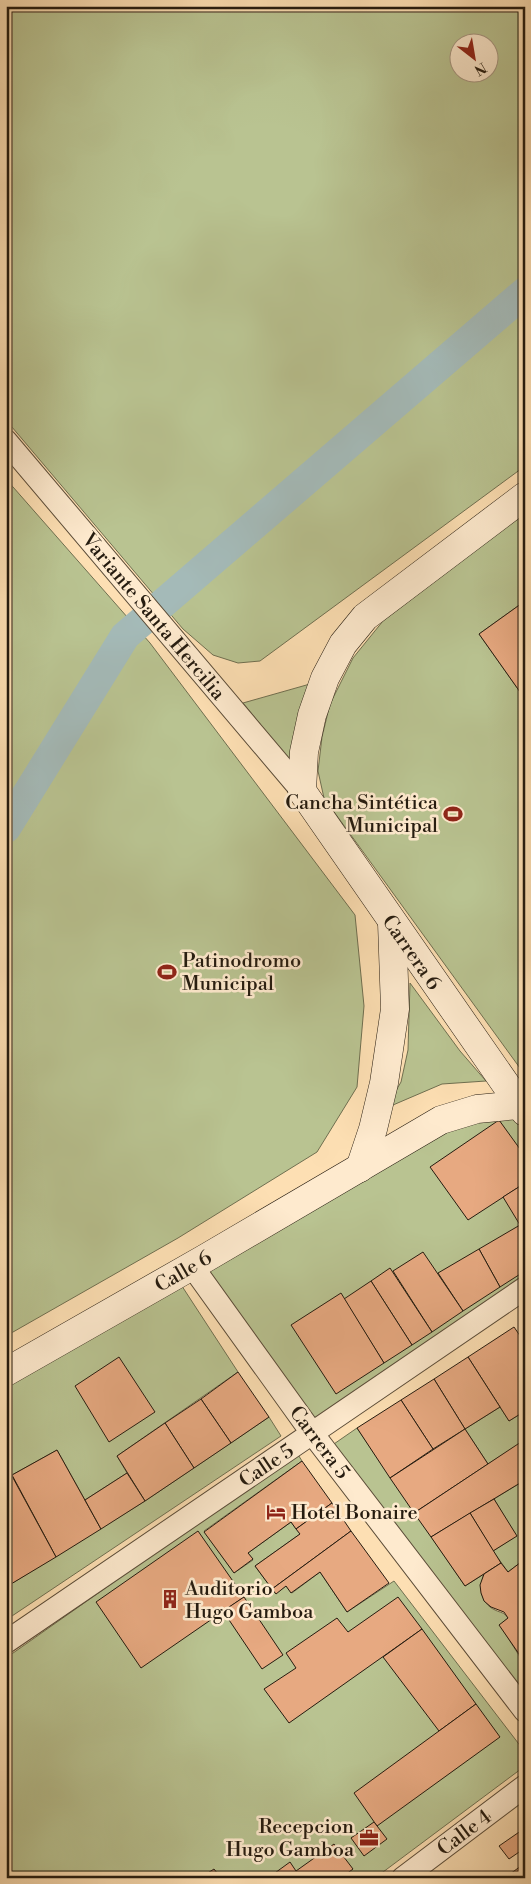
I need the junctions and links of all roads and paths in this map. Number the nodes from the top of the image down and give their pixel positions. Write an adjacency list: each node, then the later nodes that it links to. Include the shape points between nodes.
1 (6, 441): 3 (street, Variante Santa Hercilia)
2 (525, 496): 3 (street, via 365,617 343,644 325,678 312,714 304,752)
3 (302, 791): 4 (street, Carrera 6)
4 (392, 923): 5 (street, Carrera 6); 6 (street, via 395,1009 384,1083)
5 (522, 1109): 6 (street, Calle 6, via 477,1109 441,1120)
6 (360, 1168): 7 (street, Calle 6)
7 (192, 1266): 9 (street, Calle 6); 10 (street, Carrera 5)
8 (525, 1288): 10 (street, Calle 5)
9 (6, 1372)
10 (312, 1433): 11 (street, Calle 5); 12 (street, Carrera 5)
11 (6, 1642)
12 (525, 1711)
13 (525, 1786): 14 (street, Calle 4)
14 (403, 1878)

